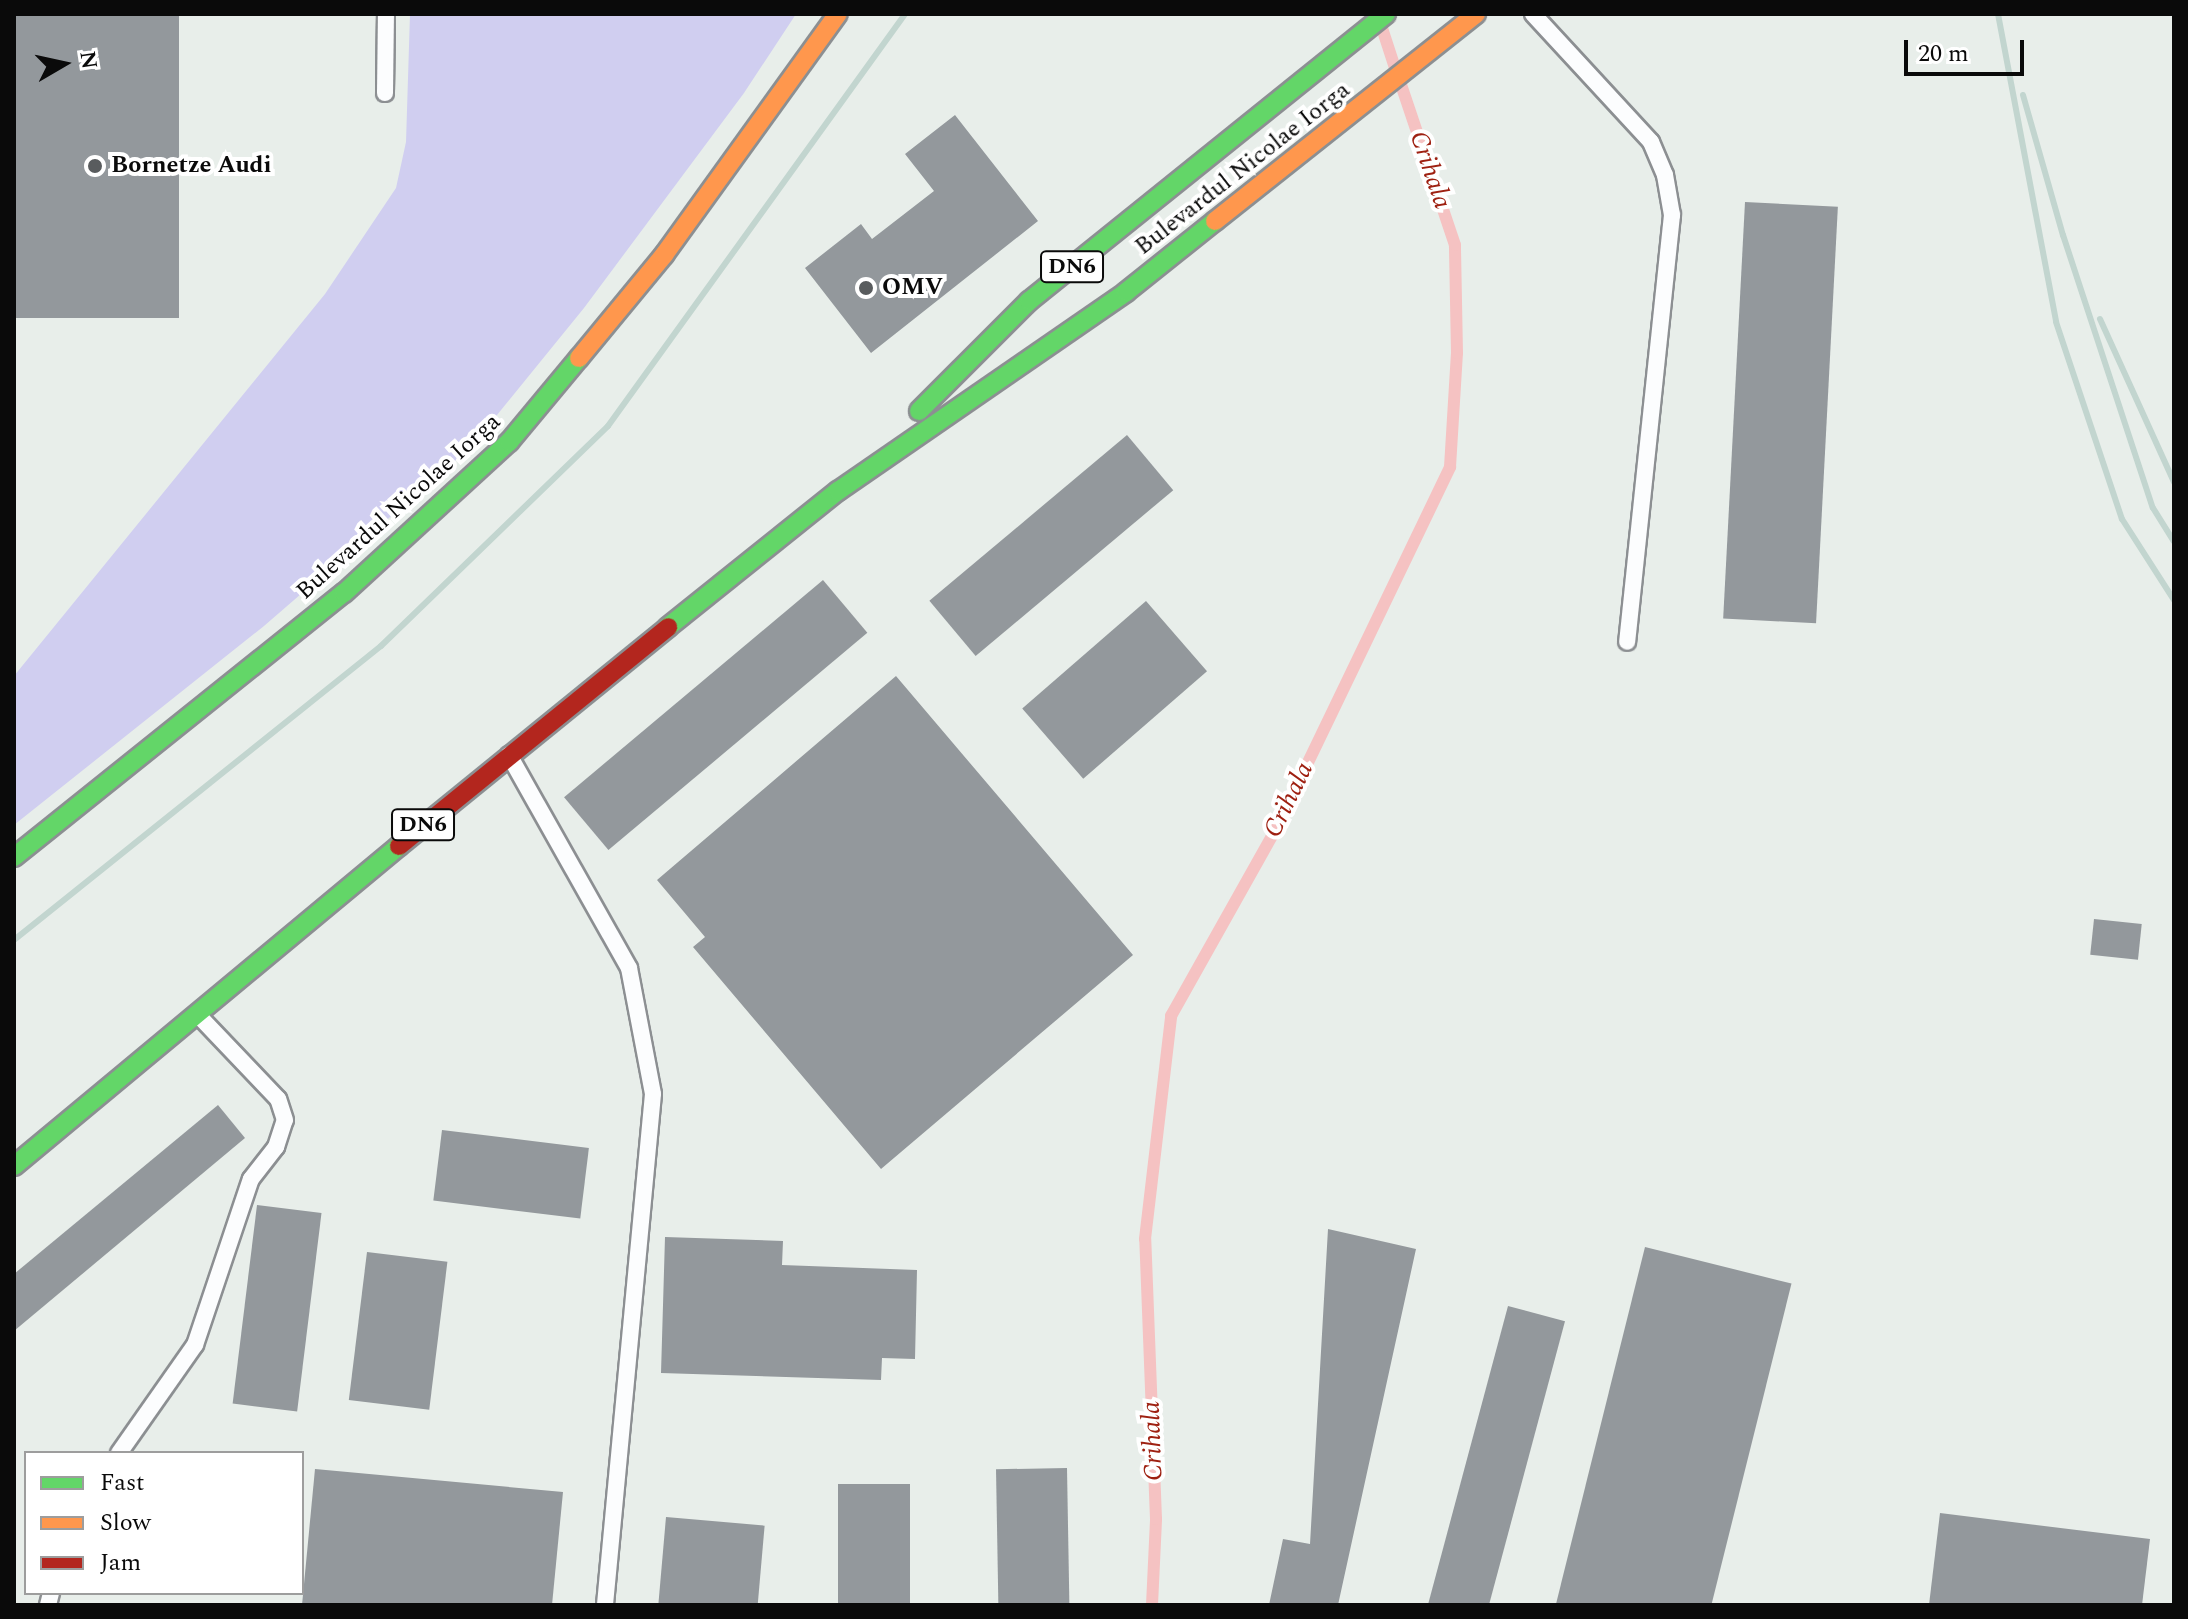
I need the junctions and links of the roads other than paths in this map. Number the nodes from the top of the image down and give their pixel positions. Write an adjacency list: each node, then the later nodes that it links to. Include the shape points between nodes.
1 (386, 14): 6 (lane)
2 (838, 14): 10 (main road, Bulevardul Nicolae Iorga, via 664,255 509,442 344,593)
3 (1386, 14): 7 (main road, Bulevardul Nicolae Iorga / DN6, via 1029,301)
4 (1533, 14): 8 (lane, via 1651,142 1665,175 1672,215)
5 (1473, 16): 7 (main road, Bulevardul Nicolae Iorga / DN6, via 1126,292)
6 (385, 93)
7 (838, 491): 9 (main road, Bulevardul Nicolae Iorga / DN6)
8 (1627, 642)
9 (509, 754): 11 (main road, Bulevardul Nicolae Iorga / DN6); 14 (lane, via 629,968 653,1094)
10 (14, 857)
11 (197, 1014): 12 (main road, Bulevardul Nicolae Iorga / DN6); 13 (lane, via 278,1099 285,1120 276,1147 251,1179 195,1345)
12 (14, 1166)
13 (120, 1451)
14 (605, 1605)

